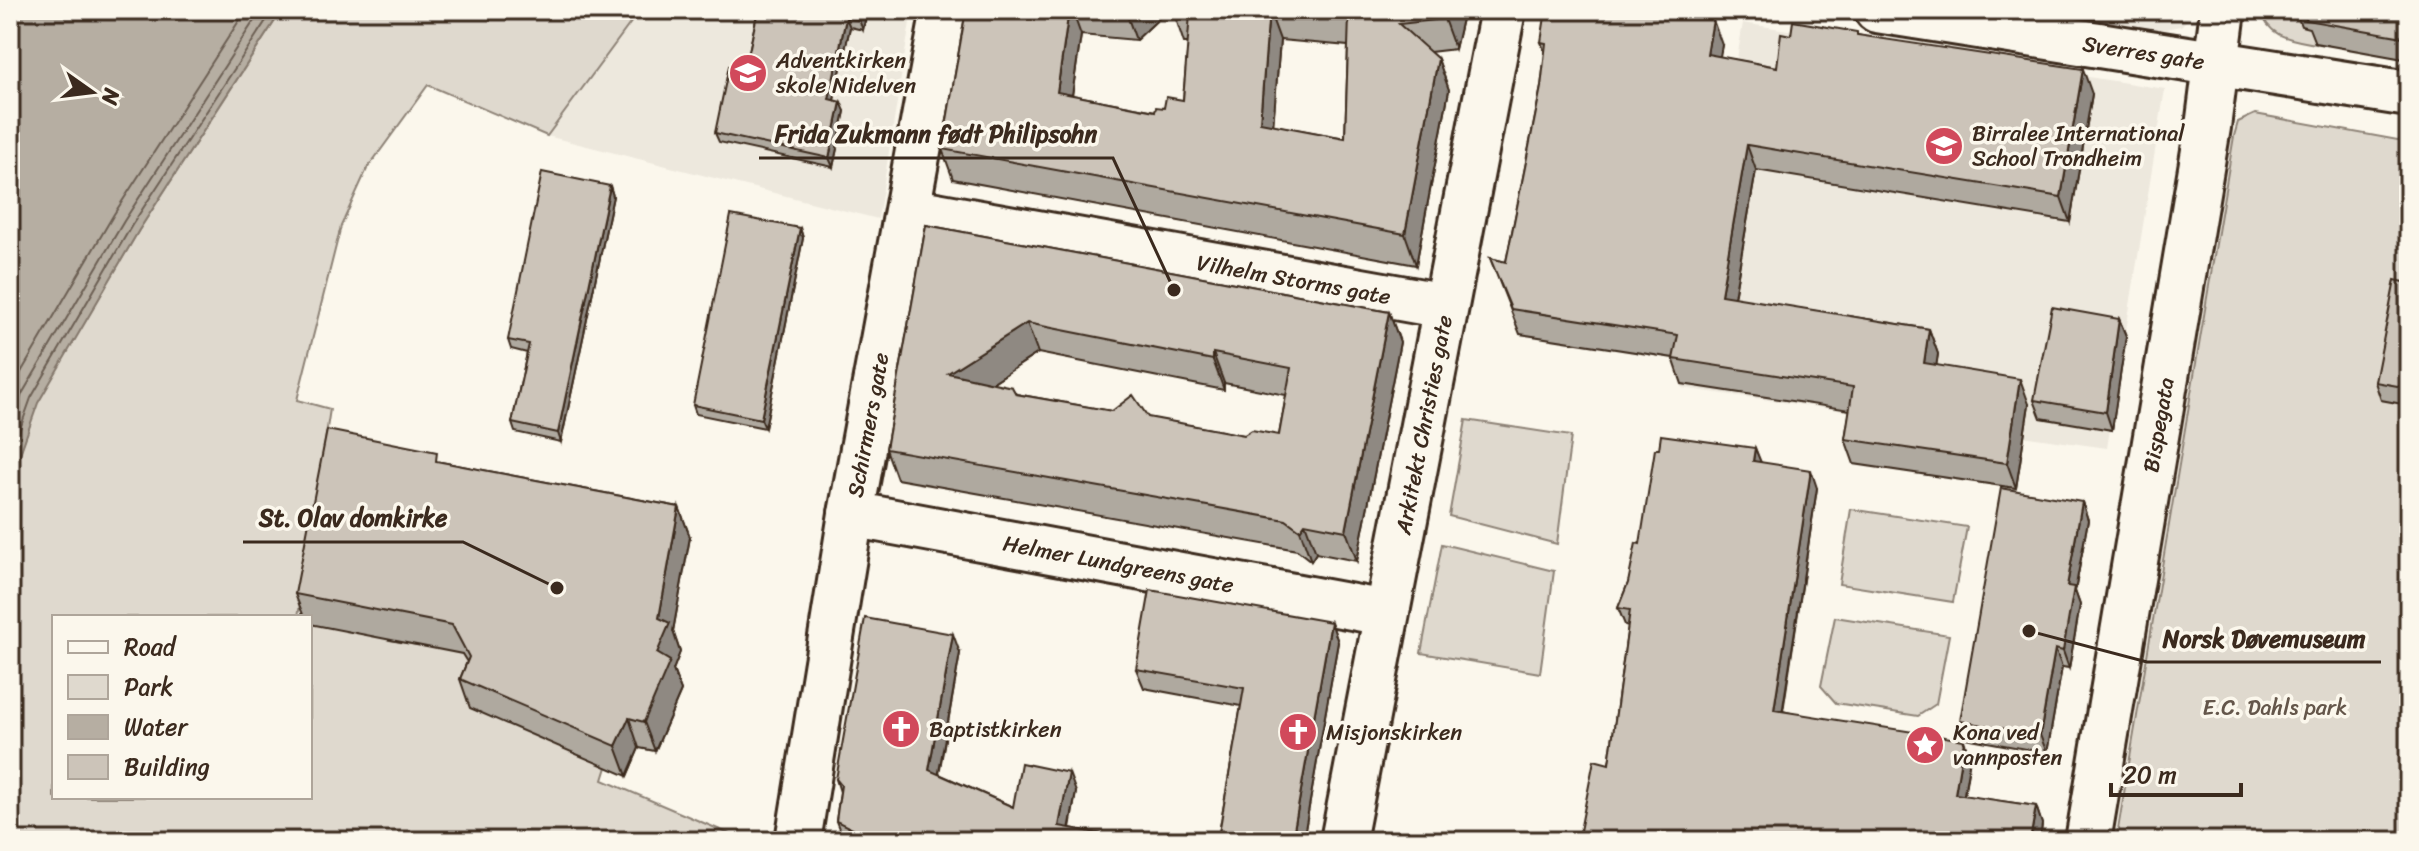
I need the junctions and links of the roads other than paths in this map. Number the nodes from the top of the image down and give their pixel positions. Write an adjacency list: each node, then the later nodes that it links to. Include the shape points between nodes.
1 (944, 10): 7 (street, Schirmers gate)
2 (1503, 10): 8 (street, Arkitekt Christies gate)
3 (1877, 10): 5 (street, Sverres gate)
4 (2223, 10): 5 (street, Bispegata)
5 (2215, 65): 6 (street, Sverres gate); 13 (street, Bispegata)
6 (2409, 94)
7 (908, 210): 8 (street, Vilhelm Storms gate); 9 (street, Schirmers gate)
8 (1445, 306): 10 (street, Arkitekt Christies gate)
9 (851, 514): 10 (street, Helmer Lundgreens gate); 11 (street, Schirmers gate)
10 (1385, 613): 12 (street, Arkitekt Christies gate)
11 (798, 841)
12 (1343, 841)
13 (2088, 841)

